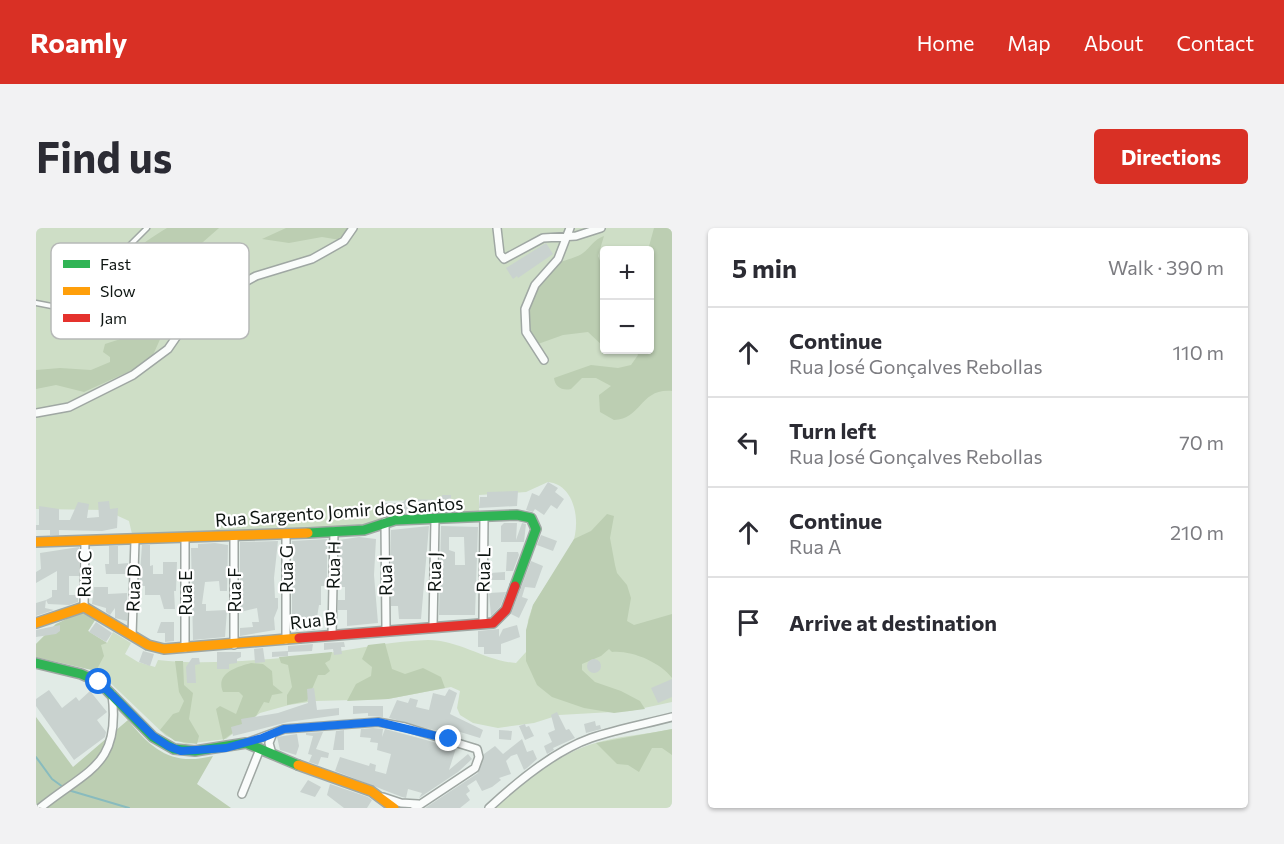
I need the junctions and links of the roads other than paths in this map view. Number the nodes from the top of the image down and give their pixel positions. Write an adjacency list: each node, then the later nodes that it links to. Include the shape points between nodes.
1 (147, 228): 7 (lane)
2 (353, 228): 8 (street, via 344,240 312,259)
3 (496, 228): 6 (street, via 504,259 539,239)
4 (570, 228): 6 (street)
5 (601, 228): 6 (street)
6 (567, 237): 12 (street, via 558,259 535,285 525,309 526,332)
7 (132, 243)
8 (249, 280)
9 (36, 303): 10 (lane)
10 (51, 306)
11 (175, 339): 13 (street, via 168,349 133,375 69,407)
12 (544, 360)
13 (36, 413)
14 (484, 517): 15 (street, Rua Sargento Jomir dos Santos); 16 (street, Rua Sargento Jomir dos Santos, via 520,515); 27 (street, Rua L)
15 (435, 519): 17 (street, Rua Sargento Jomir dos Santos); 28 (street, Rua J)
16 (534, 521): 27 (street, Rua B, via 535,539 506,610 498,620)
17 (385, 522): 18 (street, Rua Sargento Jomir dos Santos, via 368,529); 29 (street, Rua I)
18 (334, 531): 19 (street, Rua Sargento Jomir dos Santos); 30 (street, Rua H)
19 (286, 534): 20 (street, Rua Sargento Jomir dos Santos); 32 (street, Rua G)
20 (234, 536): 21 (street, Rua Sargento Jomir dos Santos); 33 (street, Rua F)
21 (185, 538): 23 (street, Rua Sargento Jomir dos Santos); 34 (street, Rua E)
22 (85, 540): 23 (street, Rua Sargento Jomir dos Santos); 24 (street, Rua Sargento Jomir dos Santos); 25 (street, Rua C)
23 (135, 540): 31 (street, Rua D)
24 (36, 542)
25 (84, 607): 26 (street); 31 (street, Rua B)
26 (36, 623)
27 (483, 623): 28 (street, Rua B)
28 (433, 626): 29 (street, Rua B)
29 (386, 629): 30 (street, Rua B)
30 (332, 635): 32 (street, Rua B)
31 (132, 636): 34 (street, Rua B, via 158,649)
32 (286, 640): 33 (street, Rua B)
33 (234, 645): 34 (street, Rua B)
34 (185, 648)
35 (36, 663): 36 (street, via 87,676)
36 (112, 694): 39 (street, via 153,736 174,749 195,751); 45 (street, via 115,729 111,742 95,767)
37 (672, 717): 47 (street, via 574,745 526,776)
38 (273, 733): 39 (street); 41 (street, via 268,745); 44 (street, via 289,728 378,722 476,747 480,755 472,770)
39 (246, 743): 40 (street)
40 (260, 749): 41 (street); 42 (street)
41 (272, 753): 43 (street)
42 (242, 794)
43 (380, 795): 44 (street); 46 (street)
44 (418, 806)
45 (40, 808)
46 (394, 808)
47 (489, 808)

